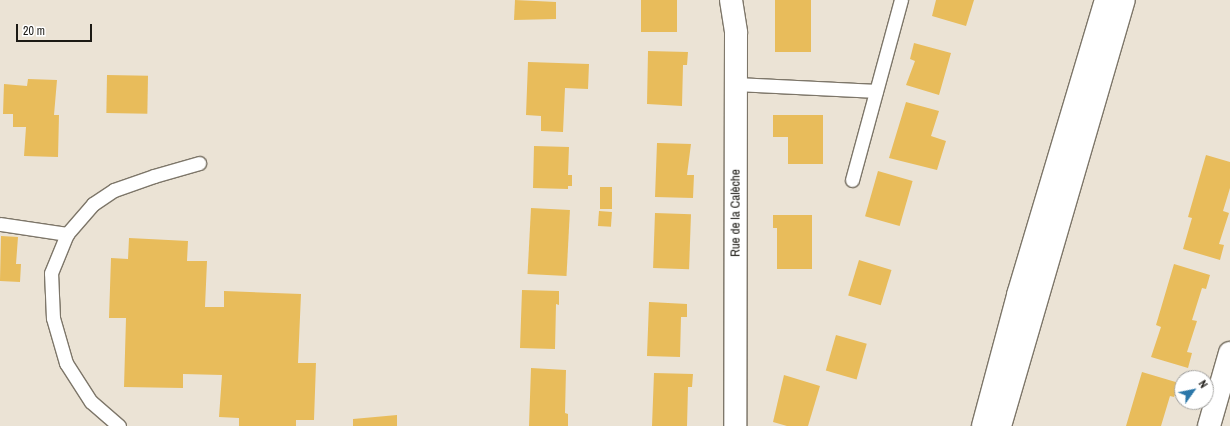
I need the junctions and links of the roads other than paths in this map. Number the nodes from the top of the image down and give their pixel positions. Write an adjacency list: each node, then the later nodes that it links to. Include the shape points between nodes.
1 (731, 0): 5 (main road, Rue de la Calèche, via 736,33)
2 (900, 0): 6 (lane)
3 (1106, 0): 14 (main road, via 1018,295)
4 (1124, 0): 15 (main road)
5 (737, 84): 6 (lane); 13 (main road, Rue de la Calèche)
6 (876, 91): 8 (lane)
7 (199, 163): 10 (lane, via 114,190 93,204)
8 (852, 180)
9 (0, 224): 10 (lane)
10 (67, 234): 12 (lane, via 51,273 53,318 66,363 91,402)
11 (1230, 353): 16 (main road)
12 (118, 426)
13 (735, 426)
14 (983, 426)
15 (1000, 426)
16 (1209, 426)

